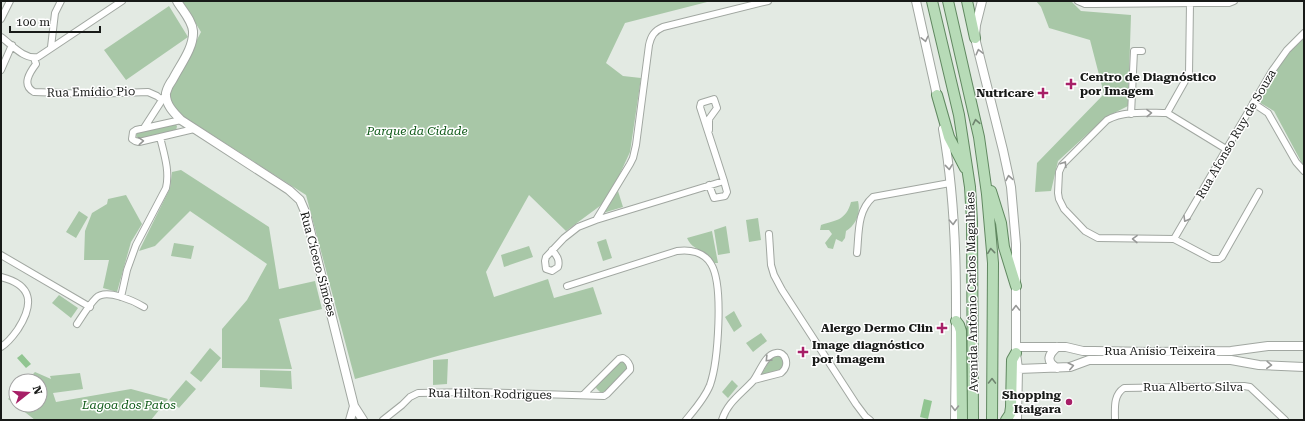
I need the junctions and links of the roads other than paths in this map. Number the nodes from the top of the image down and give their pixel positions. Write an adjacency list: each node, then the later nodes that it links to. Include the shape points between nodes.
1 (10, 1): 16 (street)
2 (61, 1): 21 (street, via 55,13)
3 (122, 1): 21 (street)
4 (177, 1): 26 (street, via 193,29 188,51)
5 (768, 1): 43 (street, via 663,27 653,34 649,45 633,158)
6 (916, 1): 25 (street, Avenida Antônio Carlos Magalhães, one-way to 25)
7 (932, 1): 41 (main road, Avenida Antônio Carlos Magalhães, via 959,115)
8 (948, 1): 36 (main road, Avenida Antônio Carlos Magalhães, one-way to 8)
9 (967, 1): 19 (main road)
10 (982, 1): 19 (street, via 976,25)
11 (1078, 1): 13 (street, via 1086,4)
12 (1234, 1): 15 (street)
13 (1132, 2): 14 (street)
14 (1175, 2): 15 (street)
15 (1190, 4): 28 (street, via 1189,74)
16 (1, 20)
17 (1304, 33): 27 (street, Rua Afonso Ruy de Souza, via 1279,60)
18 (1, 37): 20 (street)
19 (976, 38): 51 (street, one-way to 19, via 1016,244 1011,187)
20 (12, 45): 23 (street, via 24,55); 24 (street)
21 (51, 48): 23 (street)
22 (1142, 51): 29 (street, via 1134,51)
23 (34, 58): 26 (street, Rua Emídio Pio, via 36,64 29,74 27,83 34,92 148,92)
24 (1, 70)
25 (937, 95): 39 (street, Avenida Antônio Carlos Magalhães, one-way to 39); 41 (main road, via 949,137 964,164)
26 (164, 97): 30 (street); 31 (street)
27 (1253, 103): 35 (street, Rua Afonso Ruy de Souza); 37 (street, via 1268,113 1296,162)
28 (1167, 113): 29 (street, one-way to 28); 35 (street)
29 (1131, 114): 45 (street, one-way to 29, via 1098,238 1085,231 1064,209 1059,199 1059,172 1066,160 1107,120 1121,114)
30 (181, 120): 31 (street); 32 (street, Rua Cícero Simões)
31 (144, 128): 34 (street, one-way to 34, via 133,132 132,139 139,142)
32 (194, 129): 34 (street); 68 (street, Rua Cícero Simões, via 282,185 300,200 306,214)
33 (709, 130): 33 (street, via 709,119 717,108 714,99 703,101 700,105); 38 (street)
34 (160, 137): 52 (street, via 168,170 167,184 136,245)
35 (1226, 149): 45 (street, Rua Afonso Ruy de Souza, one-way to 45)
36 (984, 170): 51 (main road, via 1001,223 1004,247); 78 (main road, Avenida Antônio Carlos Magalhães, one-way to 36, via 993,263)
37 (1304, 171)
38 (724, 181): 40 (street); 40 (street, via 727,194 717,198 713,196)
39 (950, 183): 47 (street, via 873,197 867,202 860,218); 55 (street, Avenida Antônio Carlos Magalhães, one-way to 55)
40 (709, 186): 43 (street)
41 (970, 187): 77 (main road, Avenida Antônio Carlos Magalhães)
42 (1259, 192): 45 (street, via 1219,259 1212,259)
43 (596, 220): 46 (street, via 570,233)
44 (769, 234): 74 (street, via 771,265 782,290 852,398)
45 (1174, 239)
46 (552, 250)
47 (857, 253)
48 (1, 255): 53 (street)
49 (1, 277): 58 (street, via 17,283 28,296 29,303 24,320 8,342)
50 (566, 286): 72 (street, via 677,251 692,250 706,258 716,279 719,308 717,351 706,395)
51 (1016, 286): 61 (street, one-way to 51)
52 (121, 297): 53 (street, via 102,294); 54 (street)
53 (90, 307): 56 (street)
54 (144, 307)
55 (956, 321): 75 (street, Avenida Antônio Carlos Magalhães, one-way to 75); 76 (main road, via 962,331)
56 (77, 324)
57 (1304, 346): 60 (street, Rua Anísio Teixeira)
58 (1, 347)
59 (1057, 347): 60 (street, Rua Anísio Teixeira, via 1094,351); 61 (street, Rua Anísio Teixeira); 64 (street, via 1051,352 1049,360)
60 (1248, 349): 62 (street, via 1244,355)
61 (1016, 350): 65 (street); 79 (main road, via 1012,360 1010,414)
62 (1248, 364): 63 (street, Rua Anísio Teixeira, one-way to 63); 64 (street, Rua Anísio Teixeira, one-way to 62, via 1070,367 1089,360 1231,360)
63 (1304, 367)
64 (1057, 368): 65 (street, Rua Anísio Teixeira)
65 (1018, 369): 80 (street)
66 (754, 380): 66 (street, one-way to 66, via 785,370 787,366 784,357 777,352 771,355); 73 (street, via 735,398)
67 (583, 395): 67 (street, Rua Hilton Rodrigues, via 607,394 630,370 630,365 625,359 616,361); 71 (street, Rua Hilton Rodrigues, via 418,393)
68 (354, 406): 69 (street, Rua Cícero Simões); 70 (street)
69 (362, 419): 70 (street, via 355,417)
70 (350, 420)
71 (383, 420)
72 (686, 420)
73 (722, 420)
74 (870, 420)
75 (955, 420)
76 (962, 420)
77 (973, 420)
78 (992, 420)
79 (1006, 420)
80 (1017, 420)
81 (1115, 420): 82 (street, Rua Alberto Silva, via 1116,400 1119,391 1124,388 1244,386 1250,387)
82 (1285, 420)

